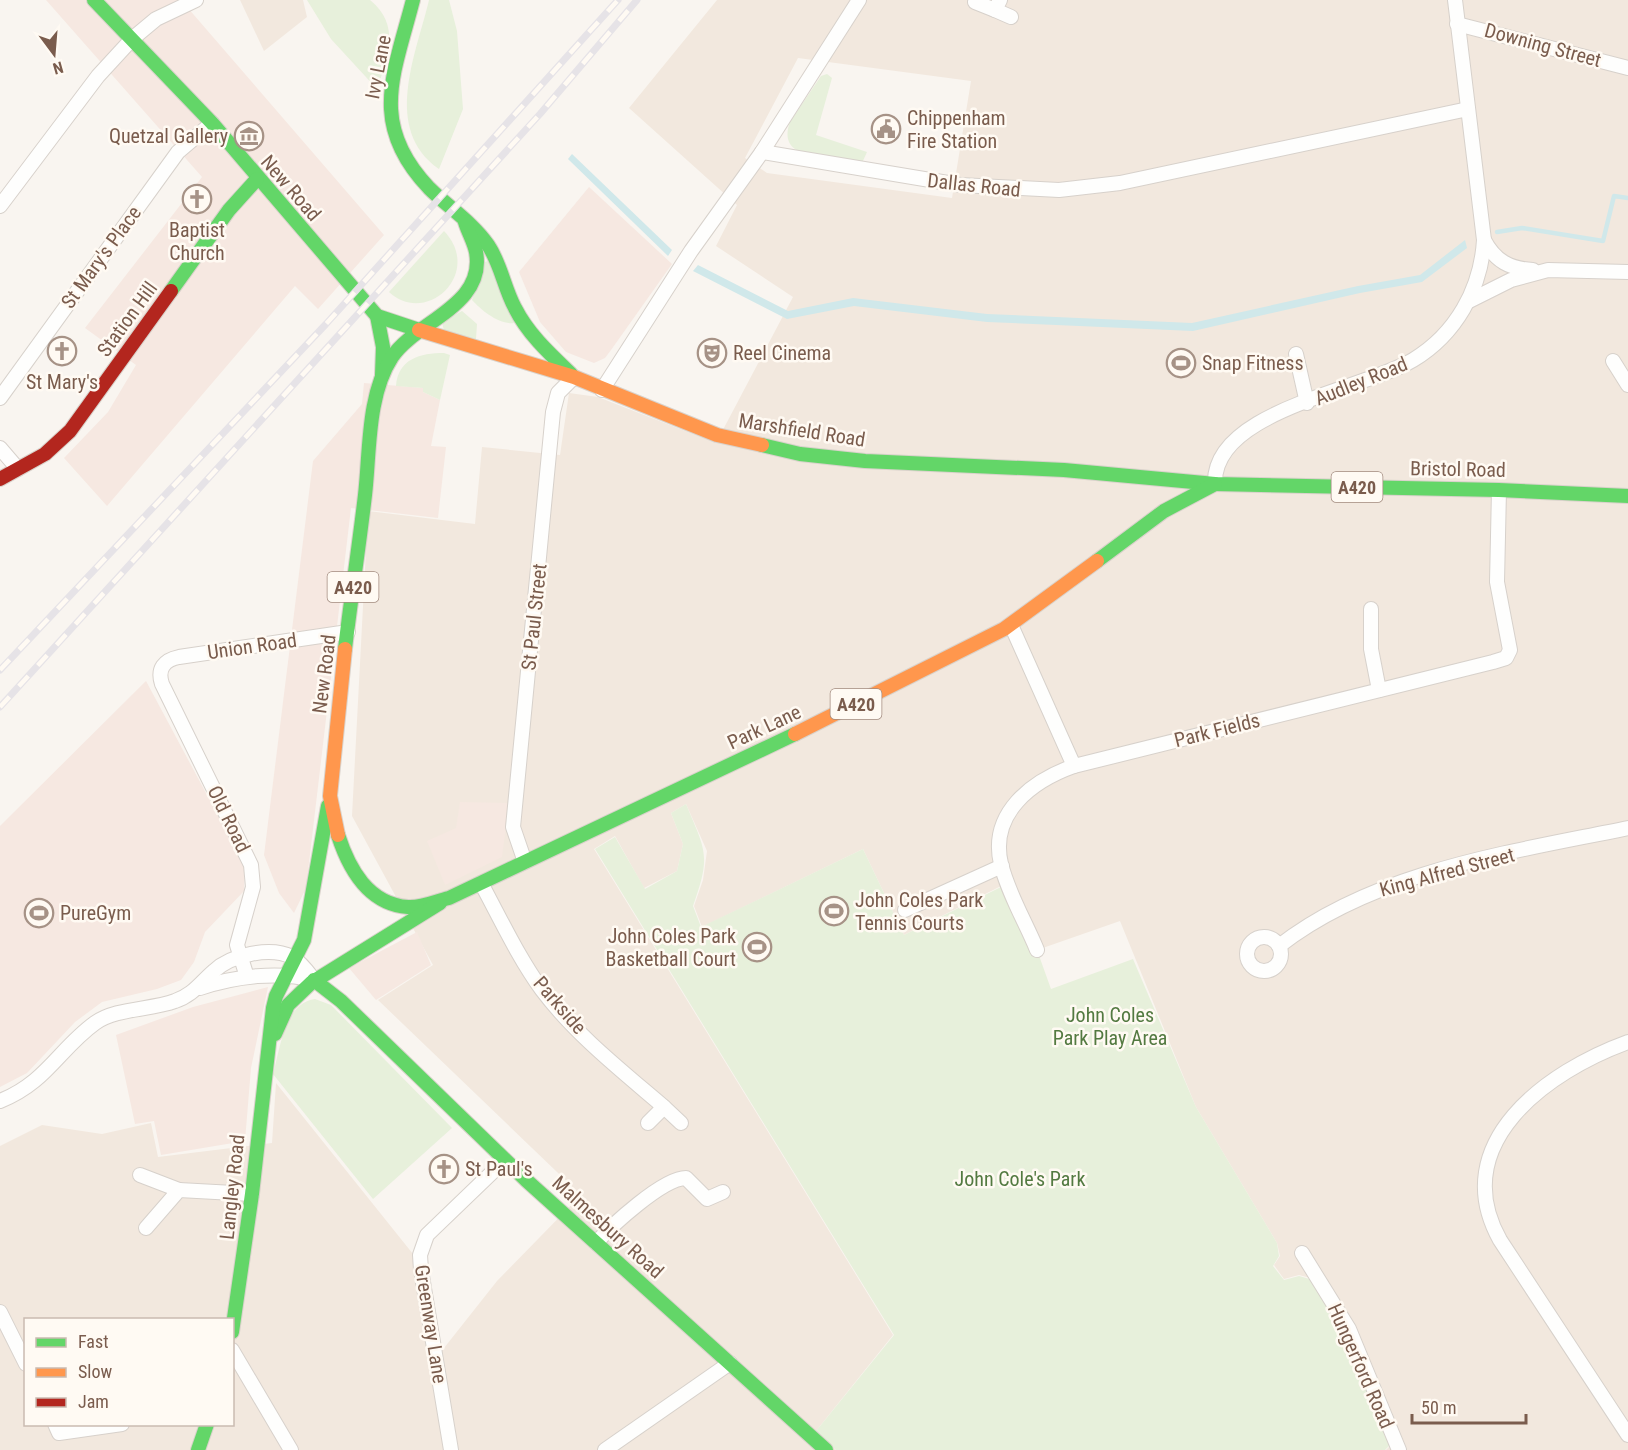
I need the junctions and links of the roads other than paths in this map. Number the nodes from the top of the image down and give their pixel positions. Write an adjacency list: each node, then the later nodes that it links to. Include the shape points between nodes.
1 (94, 0): 10 (main road, New Road)
2 (196, 0): 10 (street, via 156,19)
3 (413, 0): 17 (main road, Ivy Lane / A420, via 392,90 390,128 395,146 408,167)
4 (859, 0): 14 (street)
5 (1455, 0): 9 (street, Audley Road)
6 (975, 2): 7 (street)
7 (997, 5): 8 (street)
8 (1011, 17)
9 (1457, 24): 11 (street, Downing Street); 12 (street, Audley Road)
10 (132, 39): 13 (main road, New Road); 16 (street, via 98,76)
11 (1628, 68)
12 (1468, 109): 14 (street, Dallas Road, via 1120,183 1059,190 960,185); 18 (street, Audley Road)
13 (212, 123): 15 (main road, New Road); 30 (street, St Mary's Place, via 178,152)
14 (762, 152): 29 (street, via 691,251)
15 (257, 178): 22 (main road, New Road); 33 (main road, Station Hill, via 229,210 70,431 55,446)
16 (0, 206)
17 (465, 222): 23 (main road, Ivy Lane / A420, via 478,252 474,282 460,302); 26 (main road, Ivy Lane / A420, via 490,247 526,328)
18 (1484, 240): 19 (street, via 1508,266); 21 (street, Audley Road, via 1480,273)
19 (1548, 270): 20 (street); 21 (street, via 1511,280)
20 (1628, 272)
21 (1469, 301): 31 (street, Audley Road, via 1450,328 1413,360)
22 (377, 316): 23 (main road, Marshfield Road); 27 (main road, New Road, via 383,347)
23 (419, 330): 26 (main road, Marshfield Road / A420); 27 (main road, New Road / A420, via 393,356)
24 (1296, 354): 31 (street)
25 (1612, 361): 28 (street)
26 (573, 377): 29 (main road, Marshfield Road / A420); 48 (street, St Paul Street, via 558,393 553,412 513,827)
27 (381, 379): 42 (main road, New Road / A420)
28 (1628, 385)
29 (602, 390): 34 (main road, Marshfield Road / A420, via 700,430 800,454)
30 (0, 398)
31 (1307, 403): 36 (street, Audley Road, via 1262,420 1235,438 1216,464)
32 (0, 448): 33 (street)
33 (18, 469): 35 (main road, Station Hill)
34 (1134, 476): 36 (main road, Marshfield Road / A420); 39 (main road, A420, via 1149,484 1157,496 1157,509)
35 (0, 479)
36 (1215, 484): 37 (main road, Bristol Road / A420); 39 (main road, Park Lane / A420, via 1180,500)
37 (1499, 490): 38 (main road, Bristol Road / A420); 44 (street, Park Fields, via 1497,582 1509,655)
38 (1628, 495)
39 (1147, 523): 41 (main road, Park Lane / A420)
40 (1371, 609): 44 (street, via 1371,648)
41 (1011, 625): 45 (street); 48 (main road, Park Lane / A420, via 810,727)
42 (348, 632): 43 (street, Union Road, via 179,657 166,662); 46 (main road, New Road / A420)
43 (161, 669): 55 (street, Old Road, via 162,684 251,865 252,887 238,935)
44 (1379, 690): 45 (street, Park Fields)
45 (1074, 766): 49 (street, Park Fields, via 1039,781 1015,805 1002,833)
46 (330, 796): 51 (main road, New Road / A420, via 336,829 347,856 370,894 380,901 406,907); 56 (main road, New Road, via 306,931)
47 (1628, 828): 53 (street, King Alfred Street, via 1400,882 1337,907)
48 (525, 862): 50 (main road, Park Lane / A420)
49 (1002, 866): 52 (street); 54 (street)
50 (481, 883): 51 (main road, Park Lane / A420); 64 (street, Parkside, via 550,1000)
51 (449, 898): 59 (main road, Park Lane)
52 (905, 910)
53 (1279, 946)
54 (1037, 950)
55 (240, 957): 56 (street, via 280,953); 57 (street, Old Road); 60 (street, via 215,969)
56 (295, 959): 58 (main road, New Road); 59 (street)
57 (247, 977): 58 (street); 60 (street)
58 (285, 977): 59 (street); 62 (main road, Langley Road, via 273,1008)
59 (314, 980): 62 (main road, Langley Road, via 288,1005); 67 (main road, Malmesbury Road)
60 (200, 988): 63 (street, via 168,1004 98,1021 38,1080)
61 (1628, 1042): 83 (street, via 1566,1072 1520,1109 1494,1143 1486,1166 1485,1188 1488,1212 1500,1240)
62 (270, 1046): 71 (main road, Langley Road)
63 (0, 1101)
64 (664, 1107): 65 (street, Parkside); 66 (street)
65 (681, 1123)
66 (648, 1124)
67 (506, 1160): 73 (main road, Malmesbury Road); 86 (street, Greenway Lane, via 427,1235 421,1248 421,1270)
68 (140, 1175): 69 (street)
69 (179, 1190): 71 (street); 72 (street)
70 (723, 1192): 73 (street, via 706,1199 686,1178 673,1180 615,1222)
71 (252, 1194): 76 (main road, Langley Road)
72 (146, 1228)
73 (596, 1243): 79 (main road, Malmesbury Road)
74 (1302, 1253): 89 (street, Hungerford Road, via 1349,1329)
75 (0, 1312): 78 (street)
76 (234, 1318)
77 (234, 1353): 85 (street)
78 (24, 1360)
79 (730, 1363): 87 (street); 88 (main road, Malmesbury Road)
80 (56, 1426): 81 (street, via 59,1433)
81 (114, 1426)
82 (207, 1426): 84 (main road)
83 (1628, 1435)
84 (198, 1450)
85 (291, 1450)
86 (451, 1450)
87 (605, 1450)
88 (826, 1450)
89 (1399, 1450)

